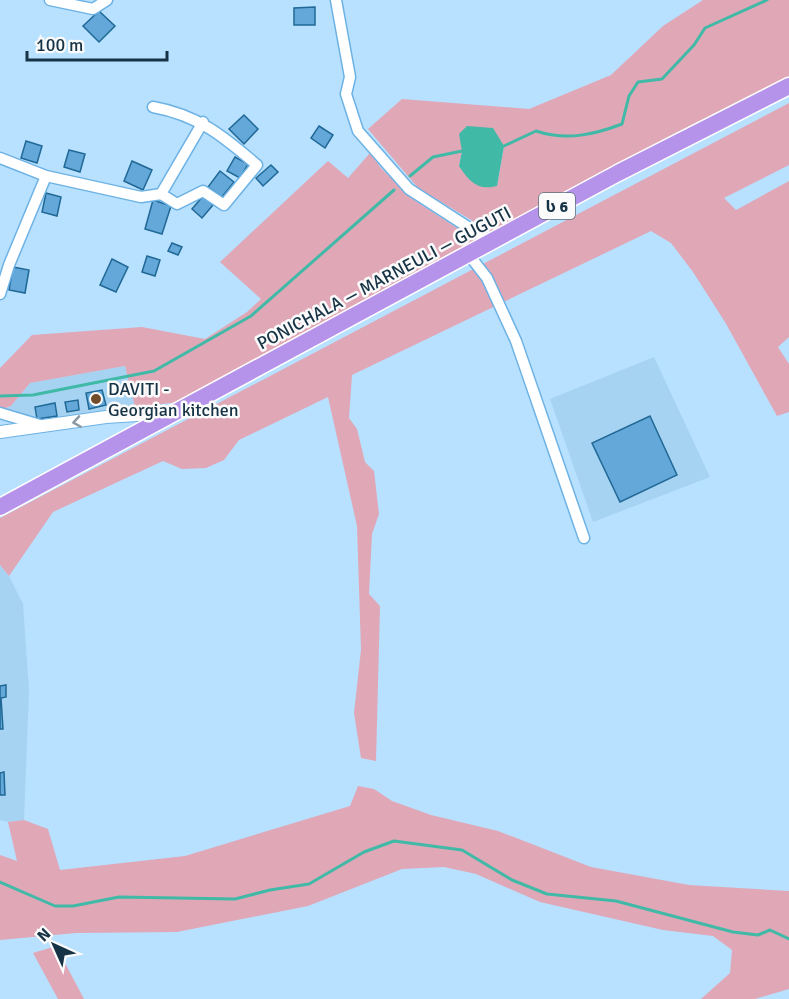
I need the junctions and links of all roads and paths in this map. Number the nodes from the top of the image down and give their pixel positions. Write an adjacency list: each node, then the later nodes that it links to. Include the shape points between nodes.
1 (50, 0): 2 (street, via 93,9)
2 (107, 0)
3 (336, 0): 10 (street, via 350,77 346,94 358,131 409,189)
4 (789, 86): 10 (highway, PONICHALA — MARNEULI — GUGUTI / ს 6)
5 (153, 107): 6 (street)
6 (203, 122): 9 (street); 9 (street, via 257,165 224,205 202,191 177,204)
7 (0, 158): 8 (street)
8 (46, 176): 9 (street, via 141,197); 12 (street)
9 (161, 194)
10 (491, 243): 11 (highway, PONICHALA — MARNEULI — GUGUTI / ს 6)
11 (469, 255): 14 (highway, PONICHALA — MARNEULI — GUGUTI / ს 6); 19 (street, via 487,278 516,341)
12 (4, 264): 13 (street)
13 (0, 294)
14 (177, 412): 16 (street, one-way to 16, via 106,417); 18 (highway, PONICHALA — MARNEULI — GUGUTI / ს 6)
15 (0, 413): 16 (street)
16 (45, 427): 17 (street)
17 (0, 432)
18 (0, 507)
19 (584, 538)

